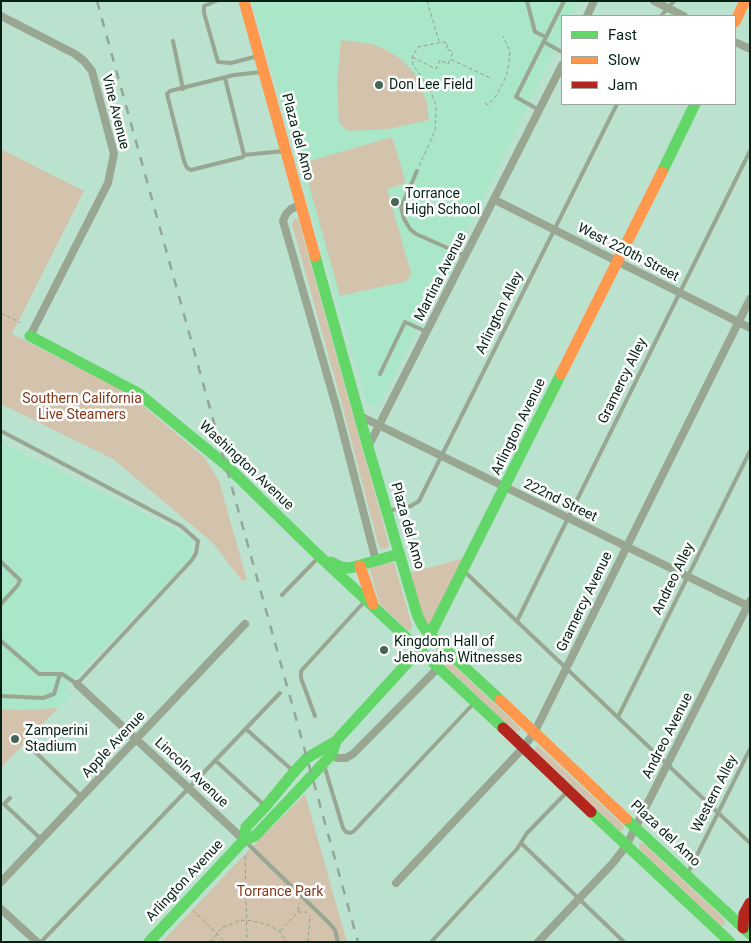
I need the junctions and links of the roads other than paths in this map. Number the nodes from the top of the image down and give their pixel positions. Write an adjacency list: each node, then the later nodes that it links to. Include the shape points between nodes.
1 (216, 1): 21 (lane, via 204,6 204,13 218,62 231,63)
2 (244, 1): 21 (main road, Plaza del Amo)
3 (527, 1): 15 (lane, via 535,32)
4 (564, 1): 15 (lane)
5 (594, 1): 10 (street)
6 (654, 1): 9 (street)
7 (674, 1): 9 (lane)
8 (745, 1): 14 (main road)
9 (668, 8): 11 (lane); 12 (street)
10 (587, 15)
11 (662, 15)
12 (682, 15)
13 (1, 16): 43 (street, Vine Avenue, via 84,61 92,71 114,154 108,183)
14 (736, 20)
15 (546, 37): 17 (lane)
16 (173, 41): 25 (lane)
17 (544, 42): 20 (lane); 28 (lane, via 516,97)
18 (736, 42): 19 (street)
19 (750, 49)
20 (561, 51)
21 (259, 56): 23 (main road, Plaza del Amo)
22 (561, 67): 28 (street, Martina Avenue)
23 (264, 71): 24 (lane); 29 (main road, Plaza del Amo)
24 (225, 78): 25 (lane); 31 (lane)
25 (183, 89): 31 (lane, via 167,94 186,168 191,170)
26 (616, 105): 35 (lane, Arlington Alley)
27 (695, 105): 37 (main road, Arlington Avenue)
28 (539, 111): 33 (street, Martina Avenue)
29 (286, 150): 31 (lane); 34 (main road, Plaza del Amo)
30 (750, 151): 38 (lane, Gramercy Alley)
31 (244, 155)
32 (417, 171): 36 (lane, via 401,207 404,219 416,234)
33 (494, 200): 35 (street, West 220th Street); 36 (street, Martina Avenue)
34 (300, 205): 45 (main road, Plaza del Amo); 58 (street, via 286,214 284,222)
35 (553, 230): 37 (street, West 220th Street); 50 (lane, Arlington Alley)
36 (466, 256): 42 (street, Martina Avenue)
37 (617, 262): 38 (street, West 220th Street); 51 (main road, Arlington Avenue)
38 (679, 293): 40 (street, West 220th Street); 53 (lane, Gramercy Alley)
39 (750, 299): 40 (street, Gramercy Avenue)
40 (738, 322): 41 (street, West 220th Street); 54 (street, Gramercy Avenue)
41 (750, 328)
42 (427, 332): 44 (lane, via 404,322); 46 (street, Martina Avenue)
43 (30, 336): 55 (main road, Washington Avenue, via 125,385 150,402 226,465)
44 (380, 374)
45 (360, 416): 46 (street, 222nd Street); 48 (main road, Plaza del Amo)
46 (379, 425): 48 (street, Martina Avenue); 50 (street, 222nd Street)
47 (1, 431): 74 (lane, via 181,526 198,541 192,560)
48 (368, 447): 52 (main road, Plaza del Amo)
49 (750, 451): 61 (lane, Andreo Alley)
50 (442, 456): 51 (street, 222nd Street); 52 (lane, Arlington Alley, via 419,501)
51 (505, 488): 53 (street, 222nd Street); 60 (main road, Arlington Avenue)
52 (387, 511): 56 (main road, Plaza del Amo)
53 (568, 519): 54 (street, 222nd Street); 66 (lane, Gramercy Alley)
54 (626, 547): 61 (street, 222nd Street); 72 (street, Gramercy Avenue)
55 (317, 554): 59 (main road, via 341,567); 62 (lane); 63 (main road, Washington Avenue)
56 (399, 554): 58 (main road); 68 (main road, Plaza del Amo, via 417,614)
57 (1, 562): 64 (lane, via 20,580)
58 (376, 562): 59 (main road)
59 (360, 566): 63 (main road)
60 (463, 570): 66 (lane); 68 (main road, Arlington Avenue)
61 (688, 577): 65 (street, 222nd Street); 79 (lane, Andreo Alley)
62 (282, 595)
63 (370, 603): 70 (main road, Washington Avenue); 78 (lane, via 301,670)
64 (1, 604)
65 (749, 605): 90 (street, Andreo Avenue)
66 (517, 621): 72 (lane)
67 (245, 624): 82 (street, Apple Avenue)
68 (430, 635): 70 (main road, Arlington Avenue); 81 (main road, Plaza del Amo)
69 (1, 641): 73 (lane, via 39,674)
70 (420, 649): 71 (main road); 83 (main road, Arlington Avenue)
71 (439, 667): 77 (main road); 87 (street, via 353,754 337,758)
72 (566, 669): 79 (lane); 81 (street, Gramercy Avenue)
73 (60, 674): 74 (lane); 76 (lane, via 54,694 43,698)
74 (77, 684): 82 (street, Lincoln Avenue)
75 (280, 693): 80 (lane)
76 (1, 696)
77 (476, 701): 85 (main road); 89 (lane, via 350,833 344,828)
78 (315, 716)
79 (618, 717): 90 (lane)
80 (246, 729): 88 (lane); 91 (lane)
81 (535, 731): 85 (street, Gramercy Avenue); 98 (main road, Plaza del Amo)
82 (136, 740): 92 (street, Lincoln Avenue); 95 (street, Apple Avenue)
83 (336, 741): 87 (main road, Arlington Avenue); 91 (main road, Arlington Avenue, via 307,758)
84 (30, 747): 95 (lane)
85 (524, 747): 93 (main road); 106 (street, Gramercy Avenue)
86 (750, 749): 97 (lane, Western Alley)
87 (332, 754): 89 (main road, Arlington Avenue)
88 (215, 760): 92 (lane); 96 (lane)
89 (323, 763): 100 (main road, Arlington Avenue, via 255,836)
90 (668, 764): 97 (lane); 98 (street, Andreo Avenue)
91 (294, 772): 96 (main road, Arlington Avenue)
92 (188, 788): 100 (street, Lincoln Avenue); 112 (lane)
93 (569, 790): 101 (lane); 103 (main road)
94 (10, 798): 99 (lane, via 4,804)
95 (82, 798): 99 (street, Apple Avenue)
96 (266, 806): 100 (main road, Arlington Avenue, via 246,827)
97 (718, 812): 102 (lane); 104 (lane, Western Alley)
98 (636, 828): 103 (street, Andreo Avenue); 104 (main road, Plaza del Amo)
99 (42, 840): 105 (street, Apple Avenue)
100 (244, 840): 113 (main road, Arlington Avenue); 114 (lane, via 329,923)
101 (521, 843): 107 (lane); 115 (lane)
102 (750, 843)
103 (626, 846): 107 (street, Andreo Avenue); 118 (main road)
104 (687, 875): 110 (main road, Plaza del Amo)
105 (1, 882)
106 (396, 883)
107 (579, 898): 116 (street, Andreo Avenue); 117 (lane)
108 (750, 903): 110 (main road, via 744,914)
109 (1, 909): 111 (street)
110 (748, 928): 119 (main road)
111 (36, 942)
112 (41, 942)
113 (148, 942)
114 (338, 942)
115 (431, 942)
116 (538, 942)
117 (624, 942)
118 (730, 942)
119 (735, 942)

